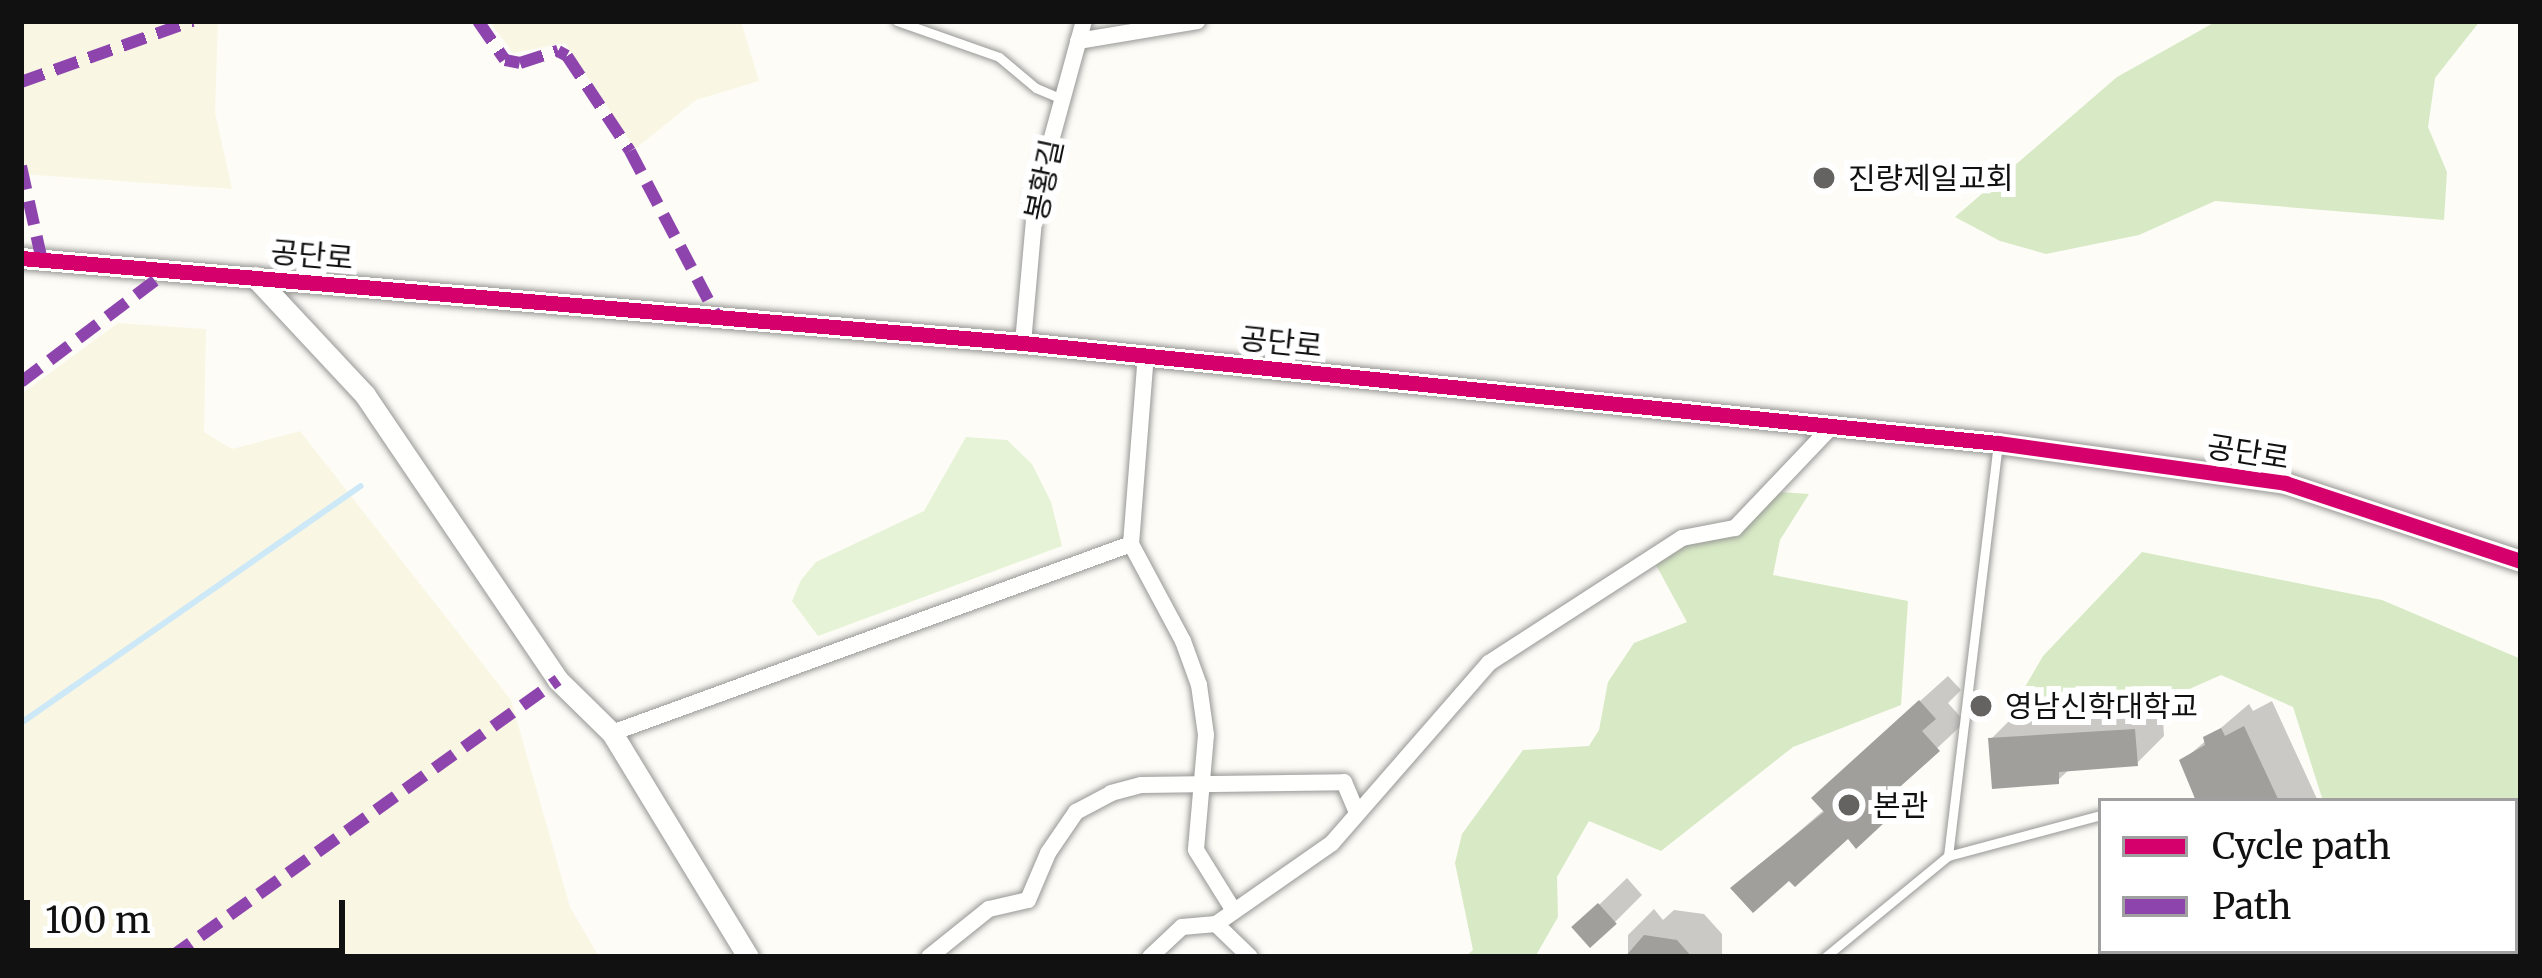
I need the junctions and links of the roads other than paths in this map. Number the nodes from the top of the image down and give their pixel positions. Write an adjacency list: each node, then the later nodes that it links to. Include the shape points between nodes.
1 (897, 21): 5 (lane, via 999,57)
2 (1084, 21): 4 (street, 봉황길)
3 (1197, 21): 4 (street)
4 (1078, 41): 5 (street, 봉황길)
5 (1062, 99): 8 (street, 봉황길, via 1036,196)
6 (21, 258): 7 (street, 공단로)
7 (255, 277): 8 (street, 공단로); 14 (street, via 364,395 558,680)
8 (1023, 343): 9 (street, 공단로)
9 (1146, 356): 10 (street, 공단로); 12 (street)
10 (1832, 426): 11 (street, 공단로); 16 (street, via 1735,528 1682,538 1489,662)
11 (1998, 443): 13 (street, 공단로, via 2284,484); 18 (lane)
12 (1130, 544): 14 (street); 15 (street, via 1199,685)
13 (2521, 561)
14 (613, 733): 21 (street)
15 (1204, 788): 16 (street, via 1344,782); 19 (street, via 1196,850); 22 (street, via 1141,785 1076,812 1028,900 989,909)
16 (1357, 812): 19 (street, via 1332,843)
17 (2098, 816): 18 (lane)
18 (1948, 856): 25 (lane)
19 (1234, 911): 20 (street)
20 (1216, 924): 23 (street, via 1182,927); 24 (street)
21 (748, 957)
22 (929, 957)
23 (1150, 957)
24 (1250, 957)
25 (1825, 957)

